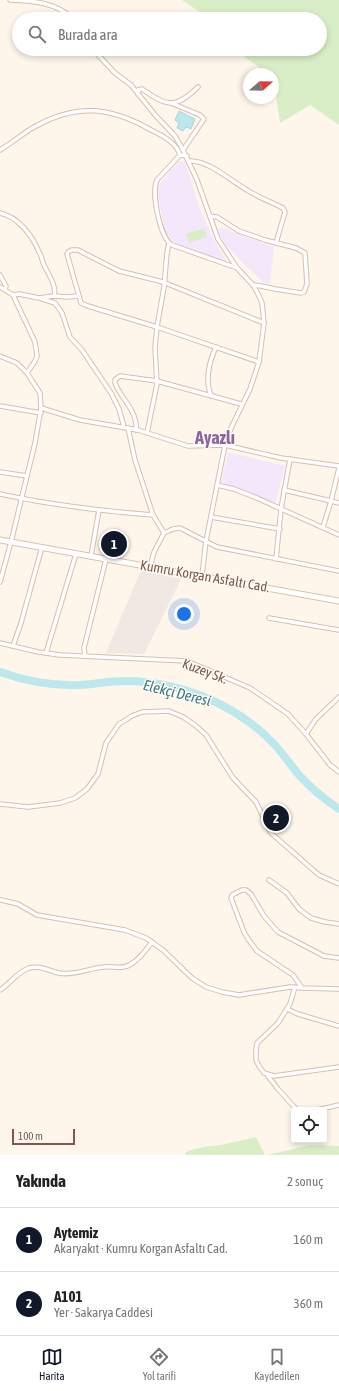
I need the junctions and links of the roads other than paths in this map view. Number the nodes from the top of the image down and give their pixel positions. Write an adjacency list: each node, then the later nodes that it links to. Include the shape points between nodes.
1 (10, 0): 2 (street, via 54,6)
2 (64, 12)
3 (99, 56): 5 (street)
4 (198, 87): 6 (street, via 186,99)
5 (138, 94): 6 (street, via 138,90 142,89 166,103); 8 (street, via 175,136)
6 (171, 103): 8 (street, via 204,119)
7 (0, 150): 9 (street, via 35,126 55,117 79,111 99,111 138,122 165,137 179,150)
8 (183, 150): 10 (street)
9 (180, 155): 10 (street); 14 (street, via 157,180 155,188 161,228)
10 (187, 156): 11 (street)
11 (190, 161): 13 (street); 15 (street, via 197,161 215,170 246,190 283,208)
12 (0, 213): 23 (street, via 15,220 28,234 39,251 53,284)
13 (210, 216): 15 (street); 16 (street, via 218,239)
14 (169, 243): 16 (street); 18 (street)
15 (276, 243): 19 (street, via 305,253 306,289 301,293)
16 (237, 268): 19 (street)
17 (0, 275): 21 (street)
18 (163, 282): 24 (street, via 118,271 78,250 72,250 67,254); 26 (street); 27 (street)
19 (252, 285): 26 (street, via 262,303)
20 (0, 287): 21 (street)
21 (5, 289): 22 (street)
22 (13, 295): 25 (street); 31 (street, via 37,351 35,361)
23 (54, 296): 24 (street); 25 (street)
24 (79, 296): 27 (street, via 81,304)
25 (39, 298): 38 (street, via 55,303 62,313 70,337 82,350 111,393)
26 (264, 323): 30 (street)
27 (157, 327): 28 (street); 32 (street)
28 (216, 347): 30 (street); 33 (street, via 207,378)
29 (0, 356): 31 (street, via 17,363)
30 (259, 362): 34 (street)
31 (27, 373): 36 (street, via 40,393)
32 (157, 381): 33 (street); 39 (street, via 120,376 115,380 116,387 131,410); 40 (street)
33 (211, 396): 34 (street)
34 (241, 404): 41 (street)
35 (0, 406): 37 (street)
36 (41, 408): 37 (street); 38 (street, via 80,420)
37 (41, 413): 45 (street)
38 (126, 427): 39 (street); 54 (street)
39 (136, 430): 40 (street)
40 (147, 433): 41 (street, via 188,446)
41 (225, 444): 42 (street); 46 (street)
42 (290, 459): 43 (street); 47 (street)
43 (339, 467): 50 (street)
44 (0, 472): 45 (street)
45 (27, 476): 49 (street)
46 (217, 485): 52 (street, via 234,489); 55 (street)
47 (284, 490): 50 (street); 52 (street)
48 (0, 494): 49 (street)
49 (21, 499): 53 (street); 62 (street)
50 (331, 501): 51 (street); 56 (street)
51 (339, 503)
52 (281, 509): 56 (street); 57 (street)
53 (99, 510): 54 (street); 65 (street)
54 (153, 516): 58 (street)
55 (211, 517): 57 (street); 61 (street)
56 (323, 527): 59 (street)
57 (280, 529): 67 (street)
58 (164, 533): 61 (street, via 180,528); 68 (street, via 154,552)
59 (339, 535)
60 (0, 540): 62 (main road, Kumru Korgan Asfaltı Cad.)
61 (206, 541): 67 (street, via 217,547); 70 (street)
62 (11, 542): 63 (main road, Kumru Korgan Asfaltı Cad.); 71 (street)
63 (42, 547): 64 (main road, Kumru Korgan Asfaltı Cad.); 76 (street)
64 (76, 554): 65 (main road, Kumru Korgan Asfaltı Cad.); 77 (street)
65 (91, 556): 66 (main road, Kumru Korgan Asfaltı Cad.)
66 (106, 559): 68 (main road, Kumru Korgan Asfaltı Cad.); 78 (street, via 84,648)
67 (276, 559): 69 (street)
68 (150, 567): 70 (main road, Kumru Korgan Asfaltı Cad.)
69 (339, 570)
70 (202, 575): 72 (main road, Kumru Korgan Asfaltı Cad.)
71 (0, 582)
72 (339, 601)
73 (269, 618): 74 (street)
74 (339, 630)
75 (0, 643): 76 (street, Kuzey Sk.)
76 (12, 646): 77 (street, Kuzey Sk.)
77 (46, 653): 78 (street, Kuzey Sk.)
78 (86, 656): 80 (street, Kuzey Sk., via 187,661 250,688 288,714)
79 (339, 697): 80 (street, via 316,718)
80 (306, 734): 81 (street, Kuzey Sk., via 330,765)
81 (339, 772)
82 (0, 804): 84 (street, via 28,807 60,803 75,798 87,789 98,774 106,743 119,724 142,712 169,710 195,725 206,735 233,778 256,802 271,833 319,875)
83 (269, 880): 86 (street, via 287,893 299,909 311,918)
84 (339, 884)
85 (1, 900): 87 (street, via 18,904 37,915 125,930)
86 (339, 924)
87 (152, 942): 89 (street, via 164,950 192,978 206,987 239,995); 92 (street, via 130,965 67,973 29,968)
88 (339, 958): 90 (street, via 324,956 278,932 246,890 232,895 244,932 257,951 293,975)
89 (295, 987): 90 (street); 93 (street)
90 (302, 988): 91 (street)
91 (339, 989)
92 (0, 990)
93 (287, 1009): 94 (street); 96 (street, via 278,1023 257,1043 256,1060)
94 (339, 1026)
95 (339, 1067): 96 (street, via 274,1076)
96 (268, 1074): 98 (street)
97 (339, 1105): 99 (street)
98 (294, 1107)
99 (327, 1108)

